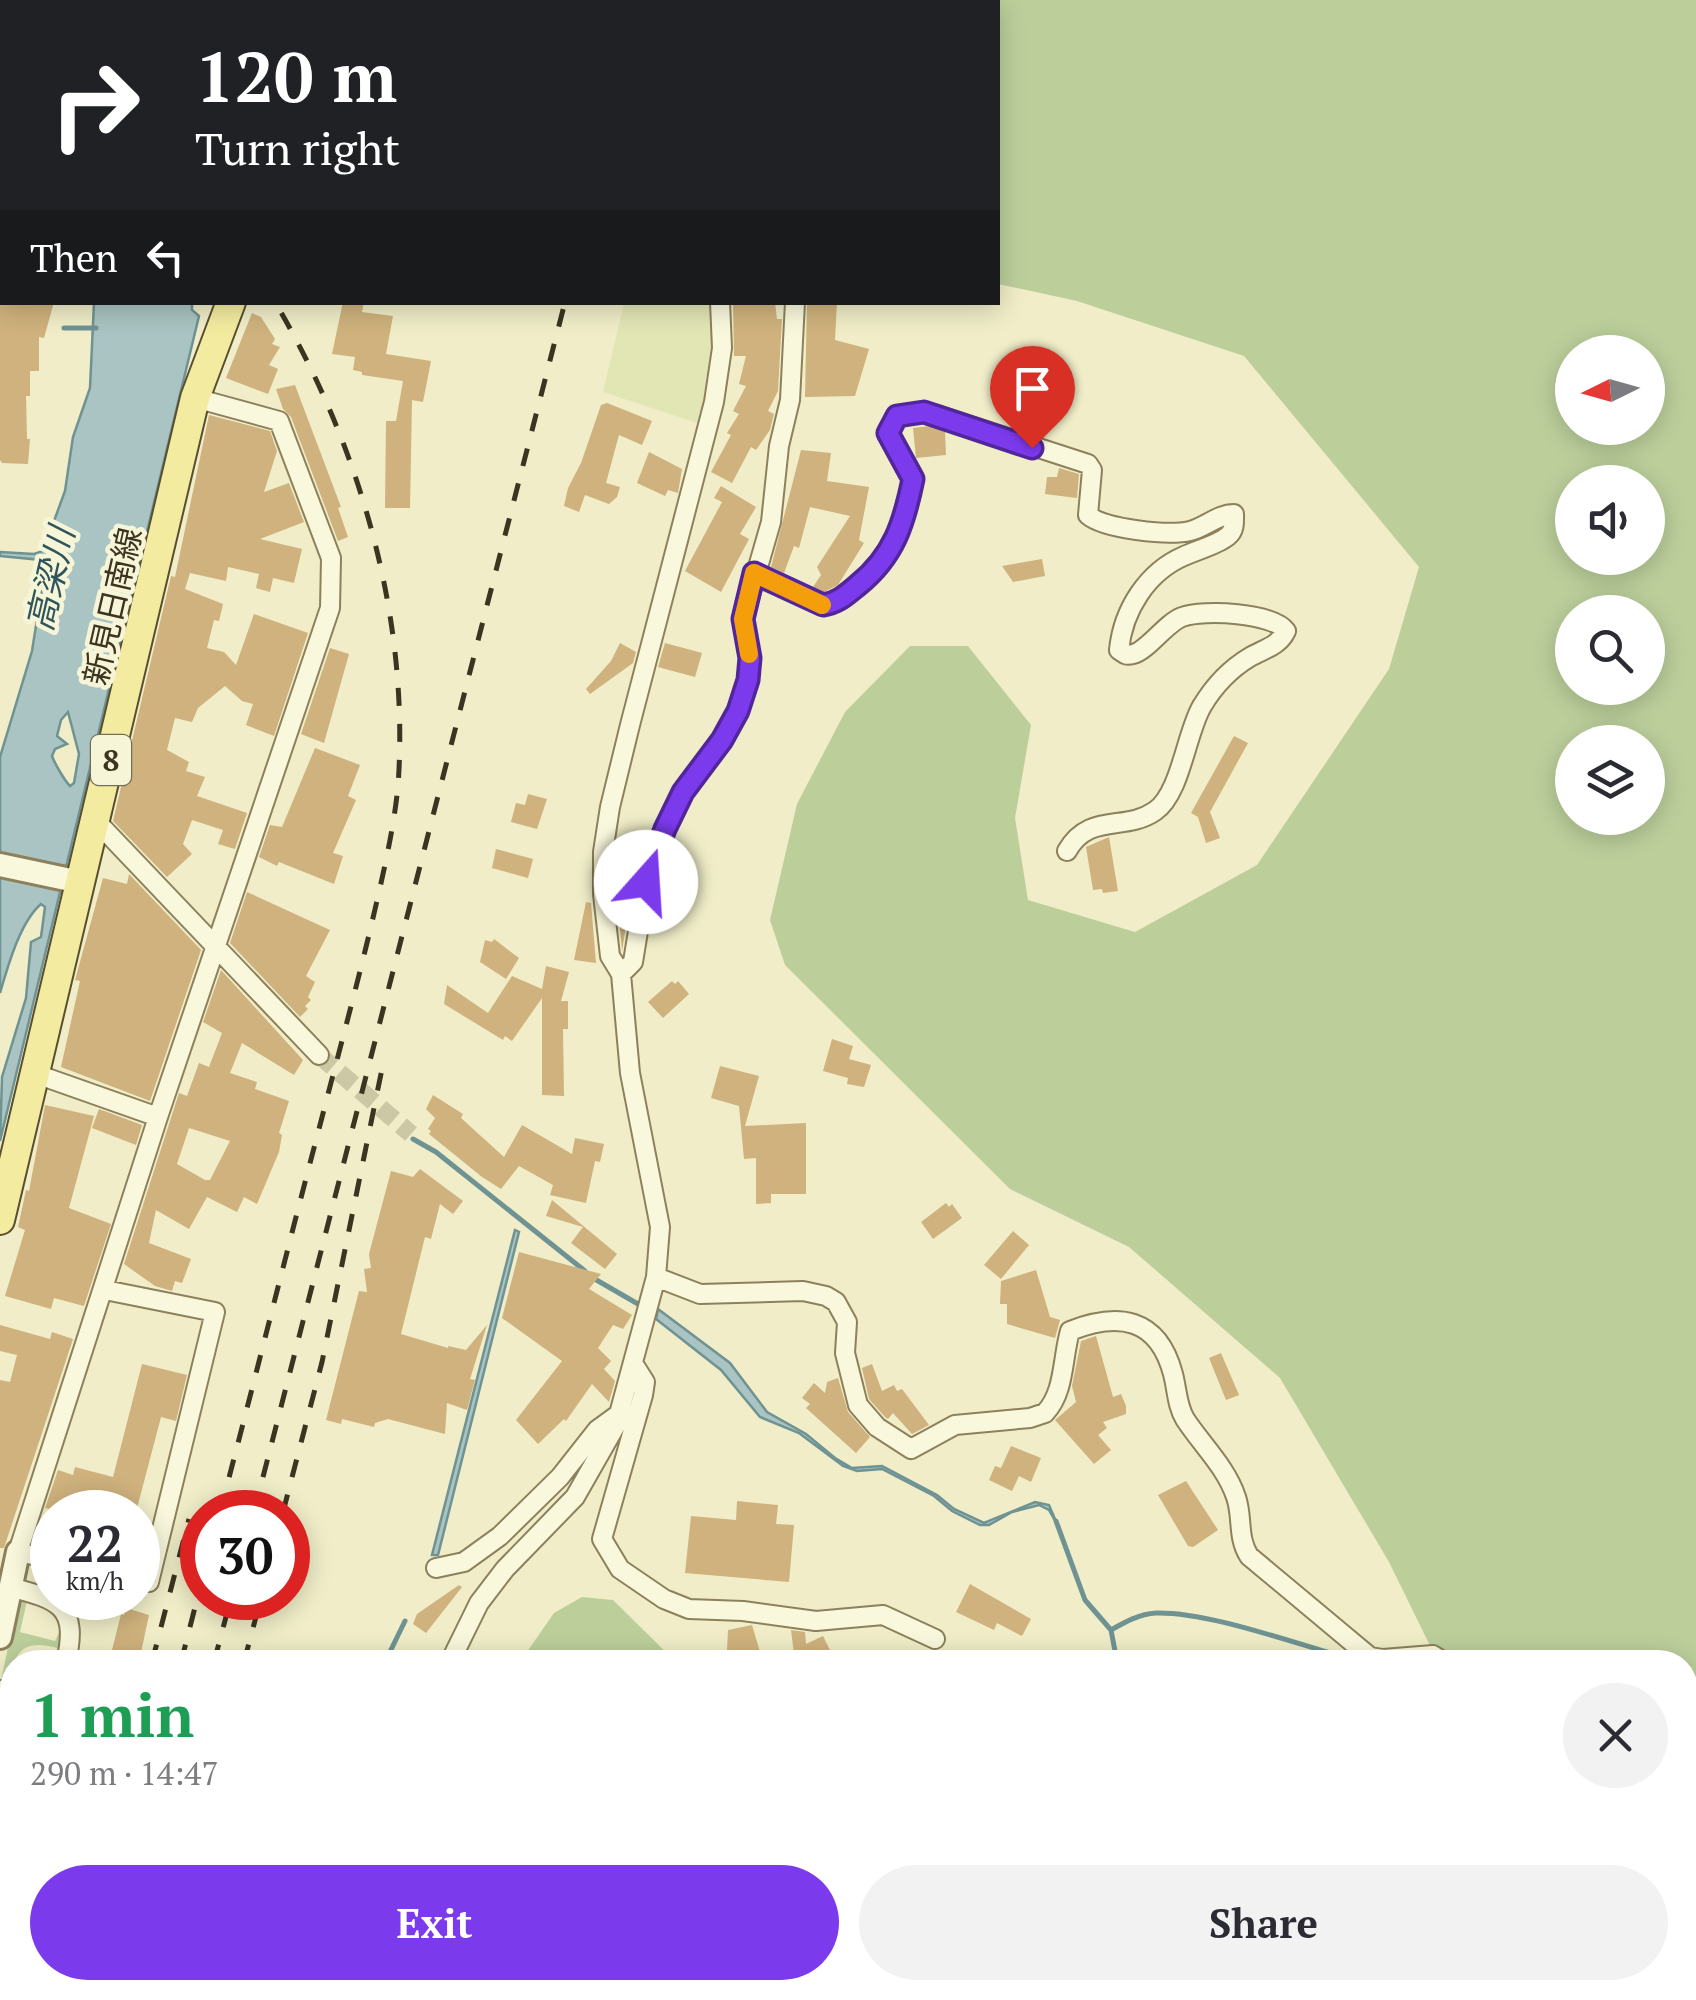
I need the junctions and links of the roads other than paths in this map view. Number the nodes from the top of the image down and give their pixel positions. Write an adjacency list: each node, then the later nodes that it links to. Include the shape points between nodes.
1 (230, 305): 4 (main road, 新見日南線 / 8)
2 (720, 305): 11 (street, via 714,402 605,838 602,894 610,956)
3 (796, 305): 5 (street, via 790,400 771,522)
4 (195, 398): 6 (main road, 新見日南線 / 8); 10 (street, via 278,421 331,558 330,608)
5 (754, 573): 7 (street, via 823,605 877,570 899,535 913,479 888,433 897,416 913,413 1088,464 1088,515 1100,523 1186,532 1234,514 1228,537 1175,560 1144,584 1119,650 1137,654 1180,618 1204,613 1261,617 1286,631 1281,641 1219,681 1156,810 1088,827); 11 (street, via 743,619 748,680 738,711 665,829 646,882 633,962)
6 (96, 822): 9 (main road, 新見日南線 / 8); 10 (street)
7 (1066, 851)
8 (0, 865): 9 (street)
9 (80, 882): 13 (main road, 新見日南線 / 8)
10 (216, 944): 12 (street); 14 (street)
11 (621, 974): 16 (street, via 630,1073 660,1227)
12 (320, 1055)
13 (36, 1074): 14 (street); 15 (main road, 新見日南線 / 8)
14 (158, 1117): 17 (street)
15 (0, 1220)
16 (656, 1277): 18 (street); 29 (street, via 700,1294 803,1290 836,1302 847,1322 845,1354 858,1405 911,1449 955,1425 1045,1414 1060,1389 1070,1331 1130,1320 1157,1344 1172,1370 1182,1414 1230,1480 1249,1556)
17 (105, 1290): 20 (street, via 215,1312); 21 (street)
18 (633, 1363): 19 (street); 26 (street, via 645,1382 643,1395 602,1539 620,1569 689,1610 816,1621 883,1615)
19 (620, 1414): 23 (street, via 597,1430 500,1536 464,1562); 28 (street, via 575,1497 496,1580)
20 (160, 1537)
21 (18, 1552): 22 (street); 24 (street)
22 (30, 1555)
23 (436, 1568)
24 (10, 1587): 25 (street); 27 (street, via 51,1598 64,1612)
25 (0, 1637)
26 (935, 1638)
27 (67, 1650)
28 (456, 1650)
29 (1363, 1650)

